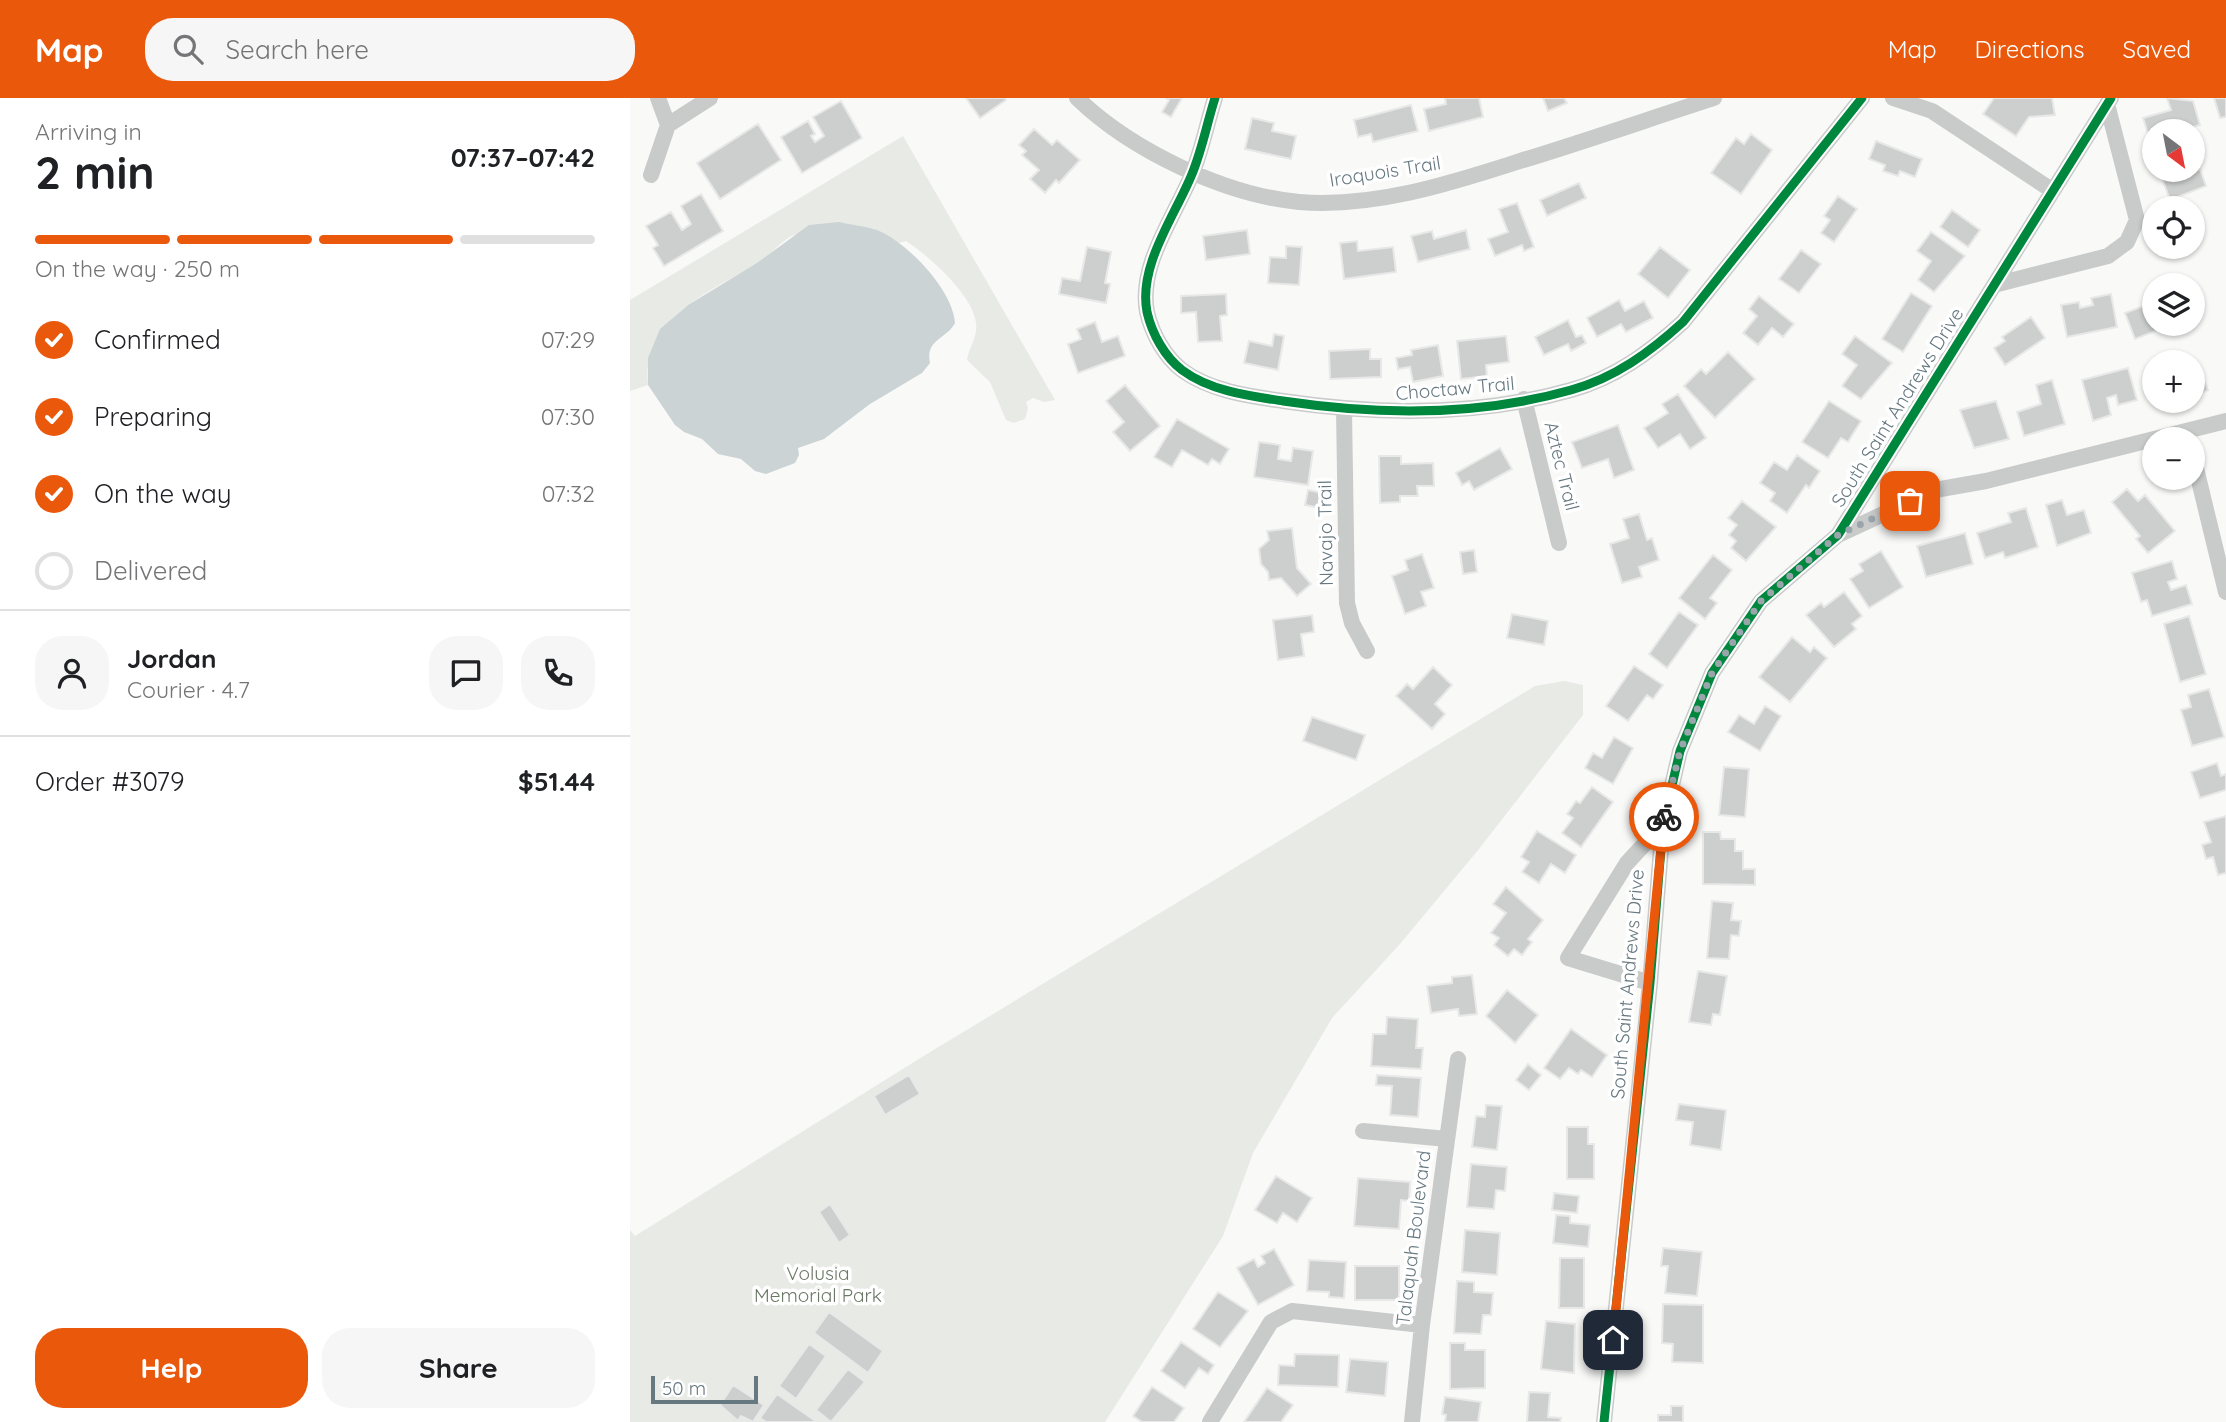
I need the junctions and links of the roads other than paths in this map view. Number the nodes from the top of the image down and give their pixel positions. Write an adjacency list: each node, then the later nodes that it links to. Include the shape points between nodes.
1 (658, 98): 10 (street)
2 (710, 98): 10 (street)
3 (1077, 98): 11 (street, Iroquois Trail, via 1117,133)
4 (1215, 98): 11 (street, Choctaw Trail)
5 (1714, 98): 9 (street, Iroquois Trail)
6 (1862, 98): 15 (street, Choctaw Trail, via 1683,322 1648,353 1613,374 1572,390)
7 (1893, 98): 13 (street, via 1932,111)
8 (2109, 101): 13 (street, South Saint Andrews Drive); 14 (street, via 2137,220 2127,242 2108,257)
9 (1678, 104): 11 (street, Iroquois Trail, via 1429,189 1345,201 1299,202)
10 (668, 125): 12 (street)
11 (1193, 172): 16 (street, Choctaw Trail, via 1147,274 1147,310 1168,356 1200,380 1243,395)
12 (651, 175)
13 (2053, 191): 14 (street, South Saint Andrews Drive)
14 (1994, 285): 21 (street, South Saint Andrews Drive)
15 (1524, 400): 16 (street, Choctaw Trail, via 1413,412); 22 (street, Aztec Trail)
16 (1344, 410): 24 (street, Navajo Trail, via 1347,603)
17 (2226, 421): 18 (street)
18 (2205, 429)
19 (2142, 445): 21 (street, via 1935,490)
20 (2201, 490): 23 (street)
21 (1838, 535): 25 (street, South Saint Andrews Drive, via 1761,601 1712,673 1680,751)
22 (1559, 542)
23 (2226, 592)
24 (1367, 651)
25 (1663, 824): 26 (street, South Saint Andrews Drive); 26 (street, via 1627,863 1568,958)
26 (1650, 983): 33 (street, South Saint Andrews Drive)
27 (1458, 1059): 29 (street, Talaquah Boulevard)
28 (1363, 1131): 29 (street)
29 (1447, 1139): 30 (street, Talaquah Boulevard)
30 (1422, 1325): 31 (street, via 1292,1311 1271,1322); 32 (street, Talaquah Boulevard)
31 (1210, 1422)
32 (1412, 1422)
33 (1604, 1422)

